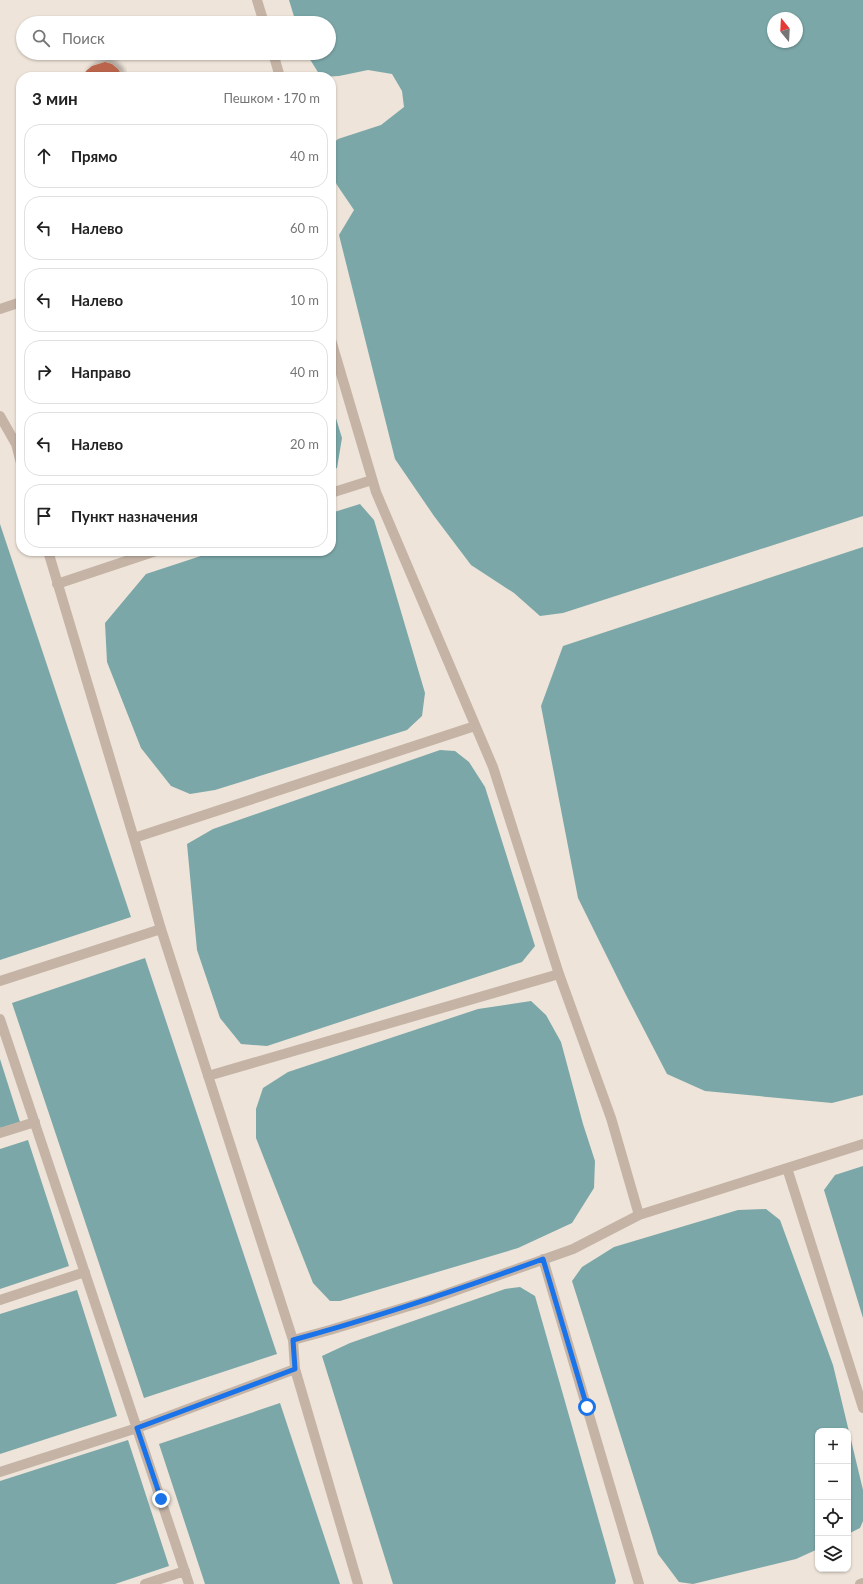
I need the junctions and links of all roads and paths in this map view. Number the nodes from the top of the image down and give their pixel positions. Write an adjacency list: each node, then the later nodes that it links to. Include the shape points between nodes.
1 (257, 0): 2 (lane)
2 (262, 16)
3 (275, 60): 4 (lane)
4 (279, 72)
5 (16, 304): 6 (lane)
6 (0, 309)
7 (336, 357): 10 (lane)
8 (0, 416): 9 (lane)
9 (16, 444)
10 (372, 480): 11 (lane); 15 (lane)
11 (336, 491)
12 (49, 556): 14 (lane)
13 (141, 556): 14 (lane)
14 (57, 584): 16 (lane)
15 (475, 726): 16 (lane); 18 (lane, via 493,767)
16 (134, 838): 17 (lane)
17 (161, 929): 19 (lane); 21 (lane)
18 (559, 974): 21 (lane); 26 (lane, via 611,1118)
19 (0, 981)
20 (0, 1019): 22 (lane)
21 (208, 1076): 30 (lane)
22 (35, 1122): 23 (lane); 28 (lane)
23 (0, 1133)
24 (863, 1144): 25 (lane)
25 (787, 1168): 26 (lane); 32 (lane)
26 (639, 1215): 27 (lane, via 573,1249)
27 (543, 1259): 30 (lane, via 429,1300); 40 (lane)
28 (85, 1272): 29 (lane); 33 (lane)
29 (0, 1300)
30 (293, 1340): 31 (lane)
31 (295, 1369): 33 (lane); 39 (lane)
32 (863, 1408)
33 (137, 1428): 34 (lane); 35 (lane)
34 (0, 1472)
35 (185, 1571): 37 (lane); 38 (lane)
36 (863, 1583): 41 (lane)
37 (145, 1584)
38 (189, 1584)
39 (358, 1584)
40 (639, 1584)
41 (860, 1584)

